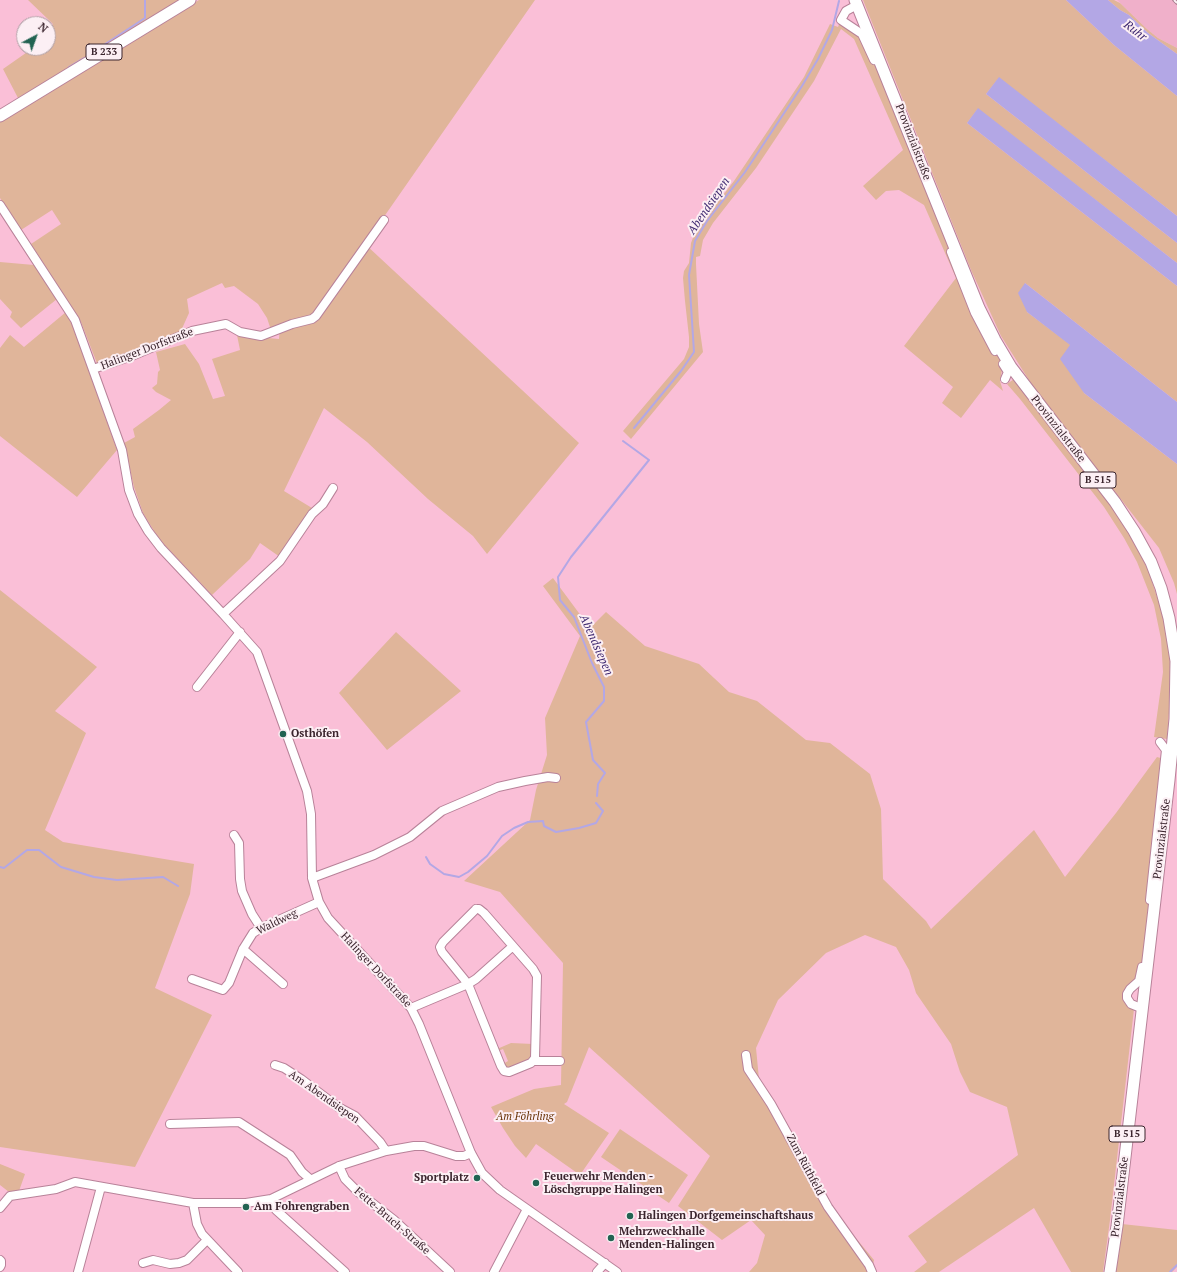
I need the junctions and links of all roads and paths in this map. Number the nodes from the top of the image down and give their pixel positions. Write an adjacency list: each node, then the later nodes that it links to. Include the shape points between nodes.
1 (190, 0): 3 (main road, B 233)
2 (856, 2): 7 (street, Provinzialstraße, via 841,20 862,34 865,40 973,307 989,341 1008,372); 23 (main road, Provinzialstraße / B 515, via 986,321 1011,367 1115,502 1134,531 1151,562 1168,612 1176,661 1175,719)
3 (0, 116)
4 (0, 205): 6 (street, Halinger Dorfstraße, via 76,320)
5 (384, 220): 6 (street, Halinger Dorfstraße, via 312,319 261,336 240,332 226,324 192,331)
6 (93, 369): 9 (street, Halinger Dorfstraße, via 122,450 129,490 138,514 161,548)
7 (1005, 379)
8 (333, 488): 9 (street, via 280,561)
9 (223, 614): 10 (street, Halinger Dorfstraße)
10 (240, 632): 11 (street); 15 (street, Halinger Dorfstraße, via 257,652 307,791 311,814)
11 (197, 687)
12 (1160, 742): 23 (street, Provinzialstraße, via 1166,750 1141,975 1127,994 1129,1002)
13 (556, 778): 15 (street, via 548,777 498,787 442,811 410,837 380,852)
14 (234, 835): 17 (street, via 239,843 242,891)
15 (312, 878): 16 (street, Halinger Dorfstraße)
16 (319, 902): 17 (street, Waldweg); 24 (street, Halinger Dorfstraße, via 339,931)
17 (261, 928): 19 (street, Waldweg, via 253,933)
18 (513, 946): 22 (street); 22 (street, via 484,912 478,908 474,910 440,947); 26 (street, via 537,976)
19 (243, 949): 20 (street, Waldweg, via 229,983 223,990); 21 (street)
20 (192, 979)
21 (283, 984)
22 (468, 984): 24 (street); 26 (street, via 504,1071 509,1072)
23 (1139, 1007): 52 (main road, Provinzialstraße / B 515)
24 (412, 1008): 31 (street, Halinger Dorfstraße)
25 (746, 1055): 51 (street, Zum Rüthfeld, via 748,1069 771,1104 828,1207)
26 (534, 1061): 27 (street)
27 (560, 1061)
28 (275, 1065): 30 (street, Am Abendsiepen, via 284,1068 338,1107 355,1116)
29 (170, 1124): 33 (street, via 239,1122 290,1155)
30 (386, 1151): 31 (street, via 424,1146 456,1156); 32 (street)
31 (471, 1153): 38 (street, Halinger Dorfstraße, via 490,1182)
32 (339, 1166): 33 (street); 47 (street, Fette-Bruch-Straße, via 345,1179 358,1192 394,1220)
33 (310, 1179): 35 (street)
34 (101, 1187): 36 (street); 37 (street, via 75,1182 56,1189 10,1196); 44 (street)
35 (271, 1199): 36 (street, via 246,1203); 46 (street, via 276,1210)
36 (193, 1203): 39 (street, via 197,1224)
37 (0, 1208)
38 (527, 1209): 42 (street, Halinger Dorfstraße); 48 (street)
39 (207, 1240): 41 (street, via 187,1260 179,1263 170,1264 153,1260); 45 (street)
40 (0, 1260): 43 (street)
41 (143, 1263)
42 (605, 1263): 49 (street); 50 (street, Halinger Dorfstraße)
43 (0, 1267)
44 (78, 1272)
45 (238, 1272)
46 (345, 1272)
47 (450, 1272)
48 (494, 1272)
49 (597, 1272)
50 (617, 1272)
51 (872, 1272)
52 (1110, 1272)

